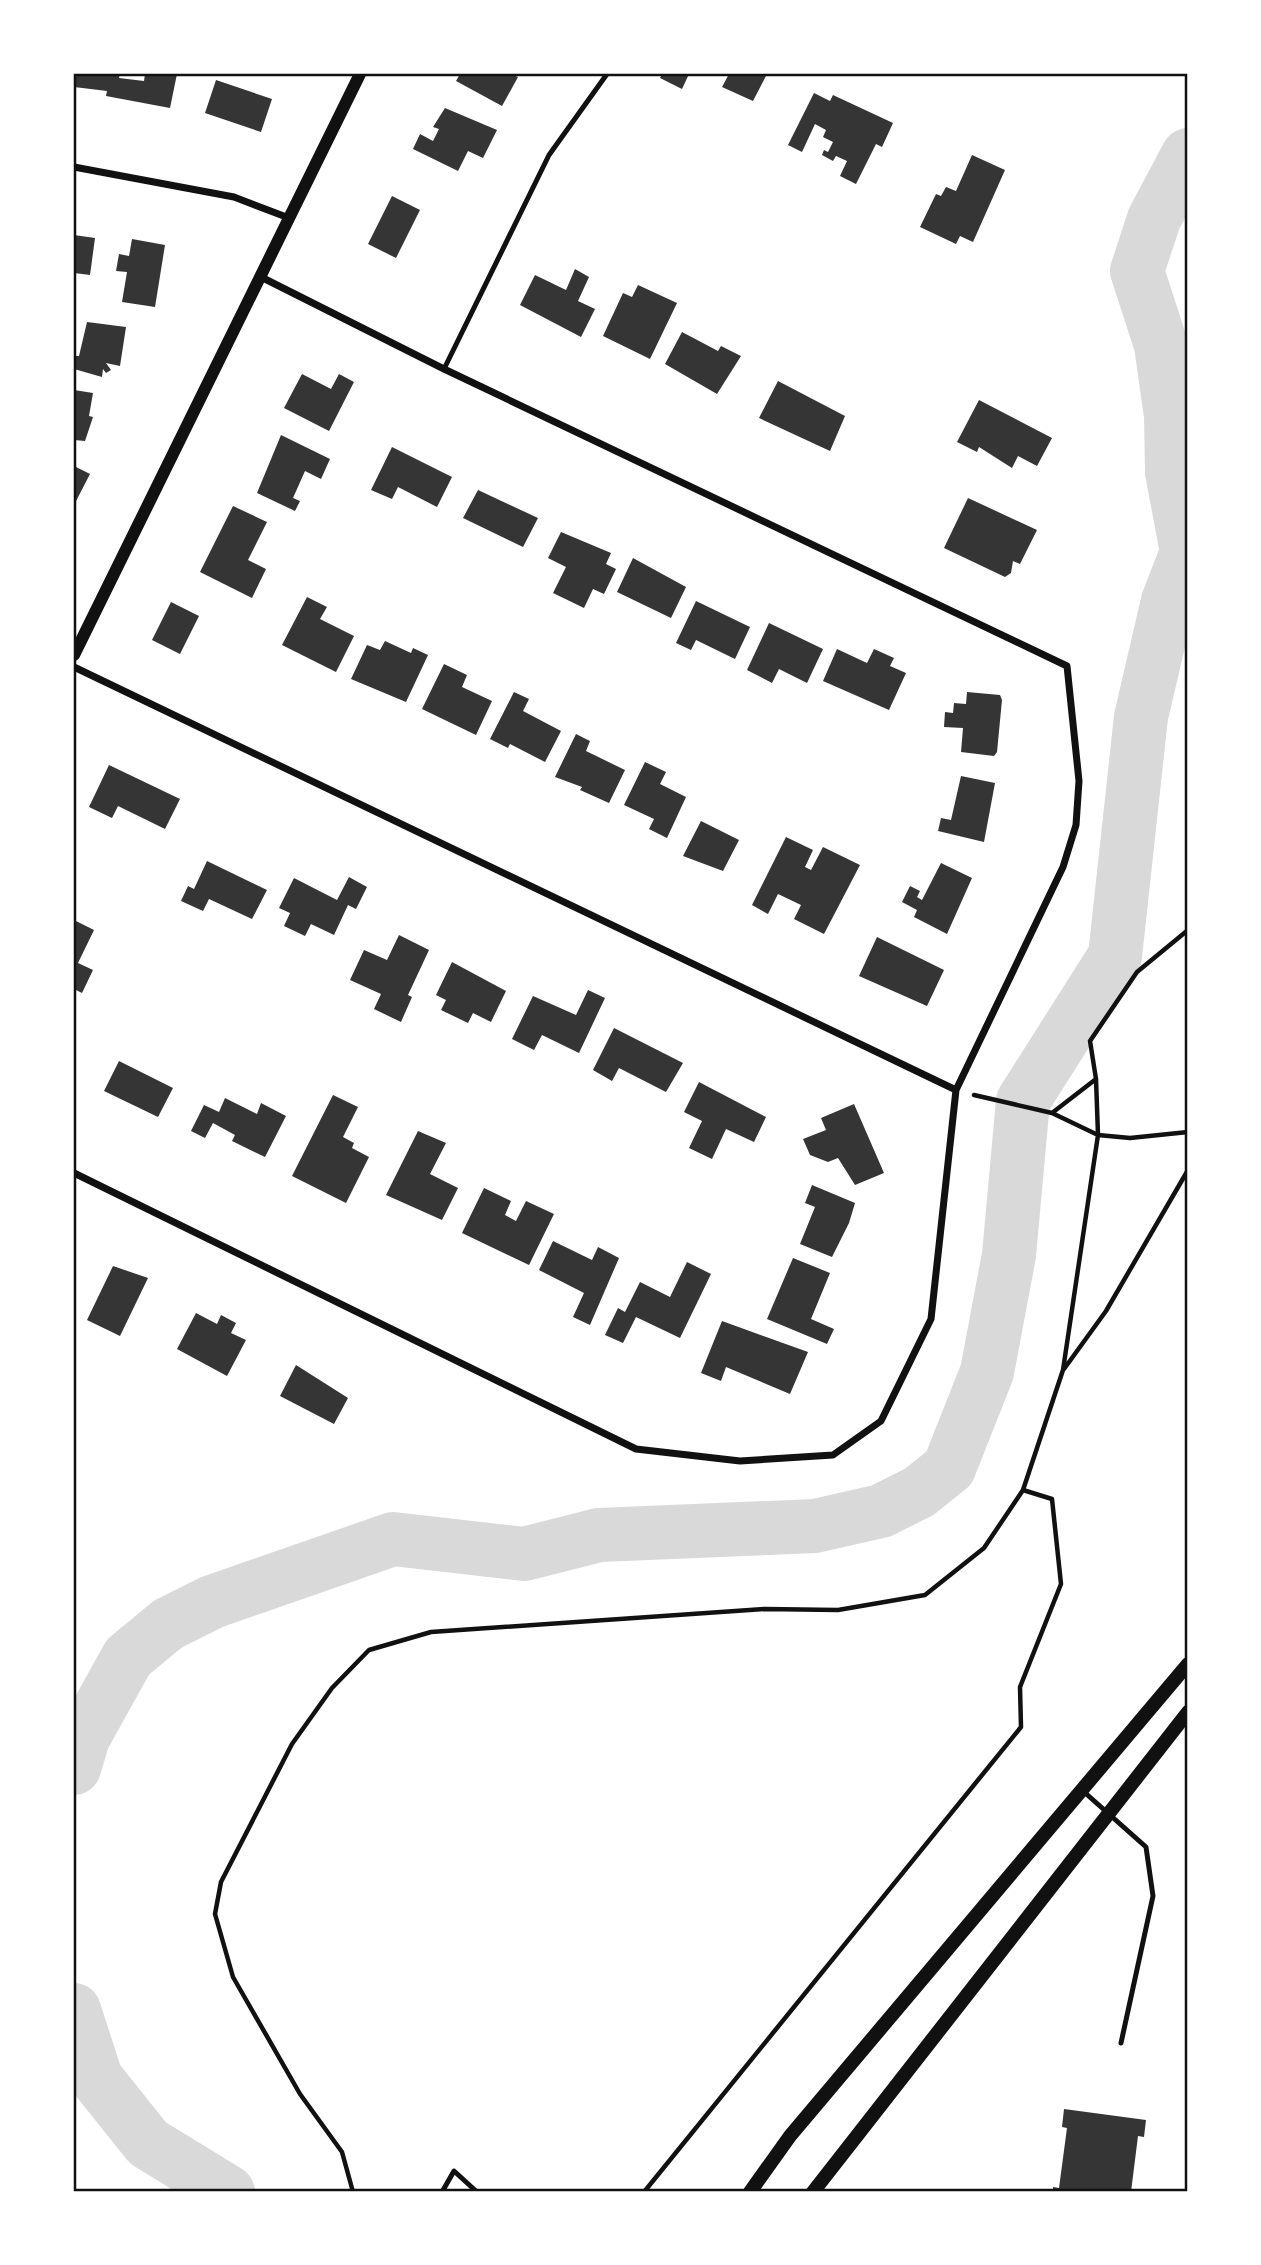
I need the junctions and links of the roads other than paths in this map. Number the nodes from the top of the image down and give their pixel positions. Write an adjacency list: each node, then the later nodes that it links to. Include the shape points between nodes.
1 (360, 74): 4 (street)
2 (607, 74): 6 (lane, via 549,155)
3 (74, 167): 4 (street, via 234,197)
4 (289, 218): 5 (street)
5 (261, 277): 6 (street); 7 (street)
6 (444, 369): 9 (street, via 1068,666 1079,781 1076,825 1063,867)
7 (74, 655)
8 (74, 667): 9 (street)
9 (956, 1090): 10 (street, via 931,1319 881,1420 833,1455 740,1461 636,1449)
10 (74, 1173)
11 (1188, 1664): 13 (main road)
12 (1188, 1712): 14 (main road)
13 (1081, 1789): 14 (lane); 18 (main road, via 790,2136)
14 (1109, 1812): 15 (lane, via 1146,1847 1153,1896); 19 (main road)
15 (1121, 2043)
16 (442, 2192): 17 (lane, via 454,2171)
17 (477, 2192)
18 (750, 2192)
19 (813, 2192)

